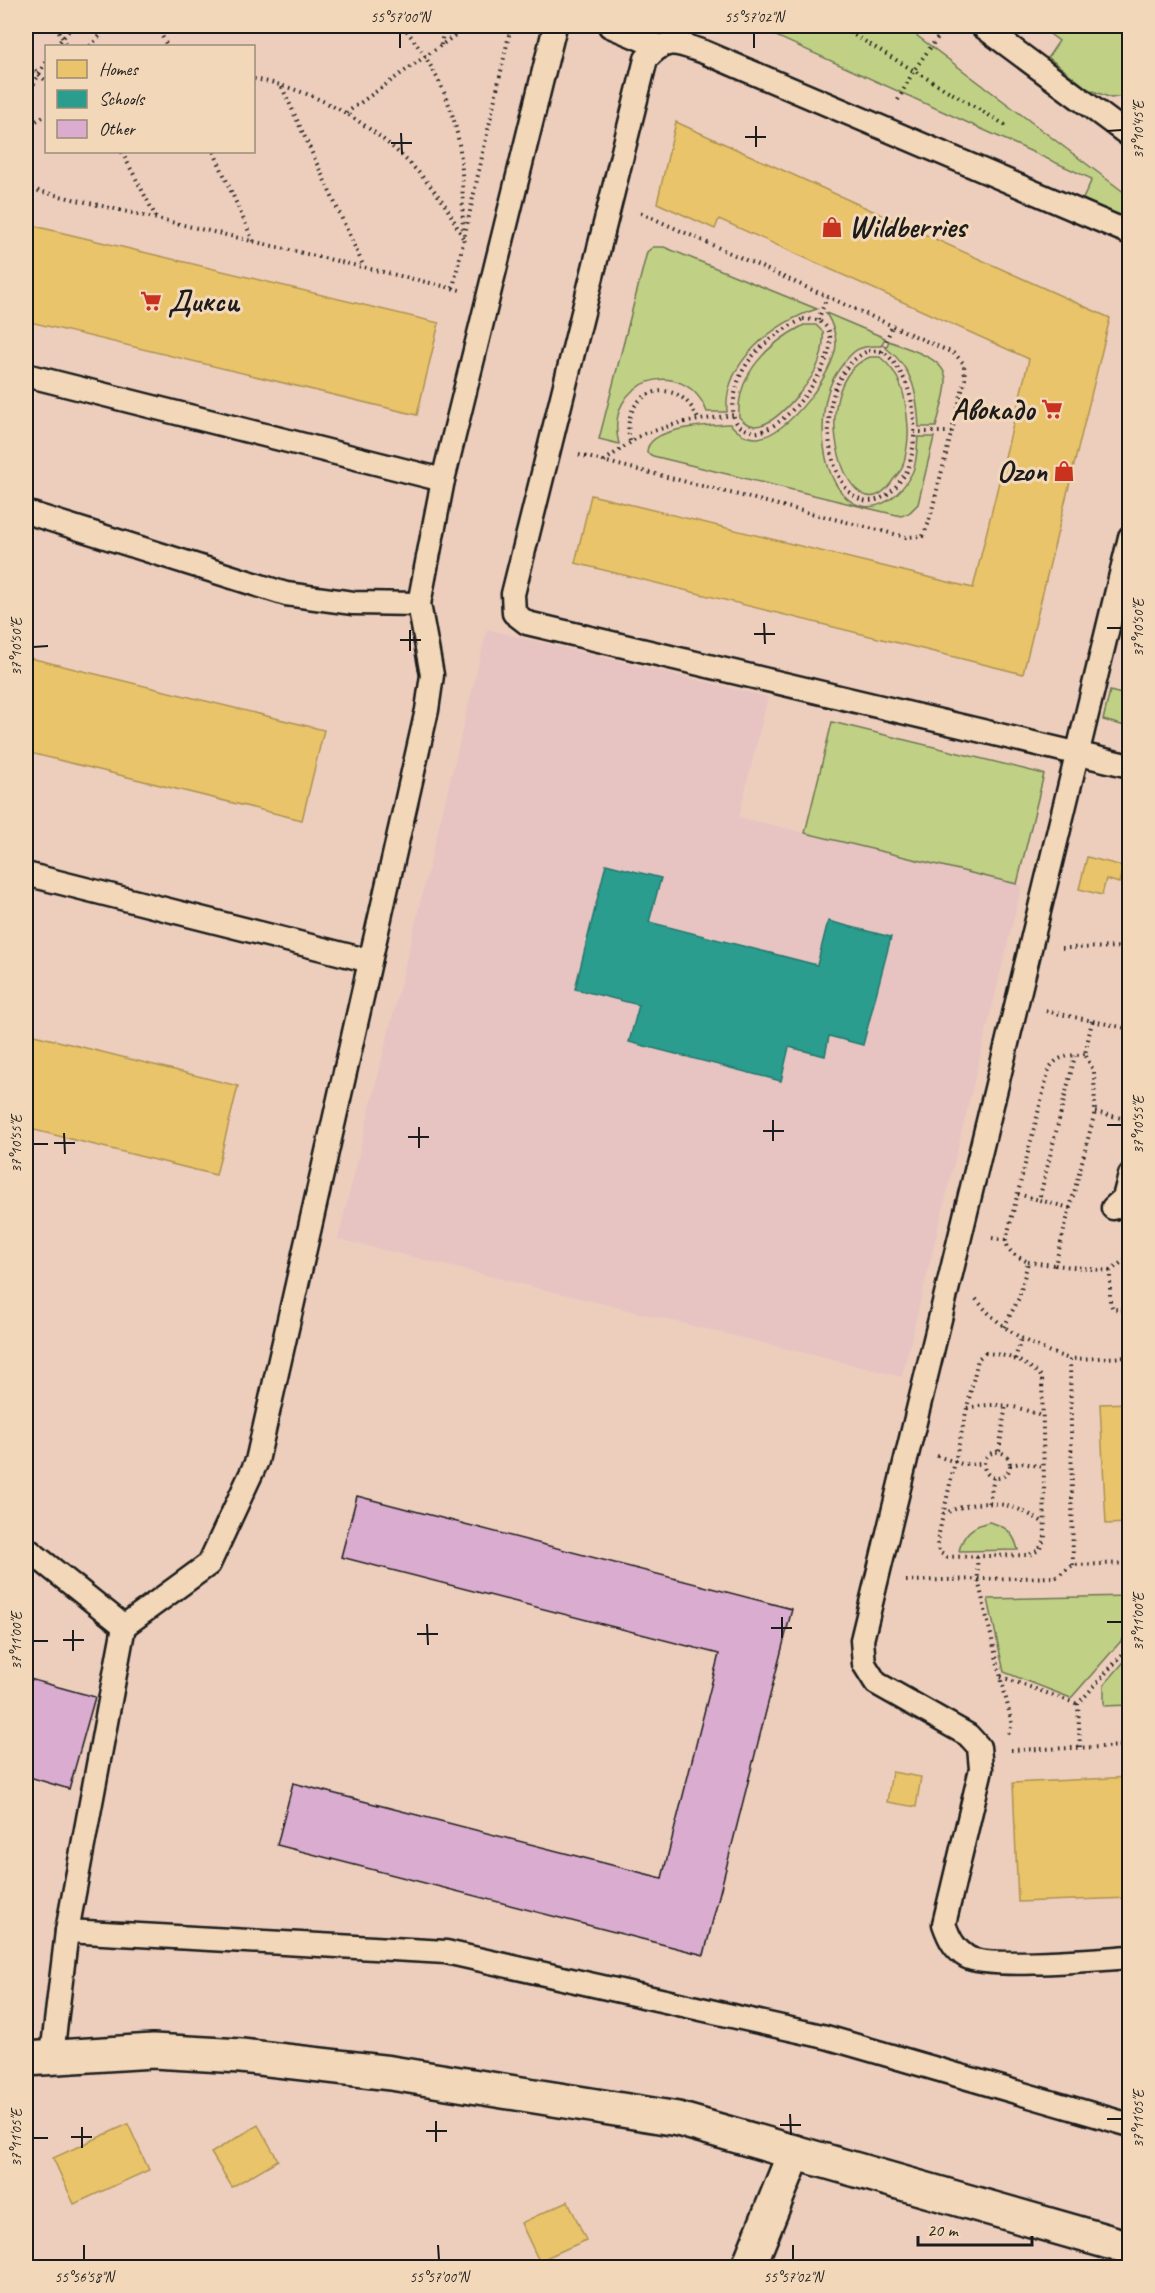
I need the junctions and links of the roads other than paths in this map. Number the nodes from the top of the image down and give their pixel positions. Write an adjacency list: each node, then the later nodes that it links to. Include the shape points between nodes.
1 (555, 26): 8 (lane)
2 (610, 26): 4 (lane)
3 (982, 26): 5 (lane)
4 (658, 46): 6 (lane, via 677,43 704,52); 12 (lane, via 646,59 513,594 514,613 527,623)
5 (1130, 136)
6 (1130, 233)
7 (26, 375): 8 (lane)
8 (442, 480): 11 (lane)
9 (26, 512): 11 (lane, via 286,594 353,603)
10 (1130, 537): 12 (lane)
11 (418, 604): 15 (lane, via 432,675)
12 (1077, 754): 13 (lane); 21 (lane, via 861,1640 864,1664 876,1683 968,1735 980,1747 981,1768 944,1924 950,1942 969,1958 992,1963)
13 (1130, 766)
14 (26, 874): 15 (lane)
15 (370, 961): 19 (lane, via 257,1461 209,1564)
16 (1130, 1174): 17 (lane, via 1124,1198)
17 (1113, 1208)
18 (26, 1548): 19 (lane)
19 (124, 1626): 20 (lane)
20 (67, 1931): 22 (lane); 23 (lane, via 446,1952 826,2037)
21 (1130, 1957)
22 (39, 2057): 24 (main road, via 153,2051 241,2056 391,2073 678,2119)
23 (1130, 2124)
24 (795, 2152): 25 (main road); 26 (main road)
25 (1130, 2248)
26 (748, 2268)

